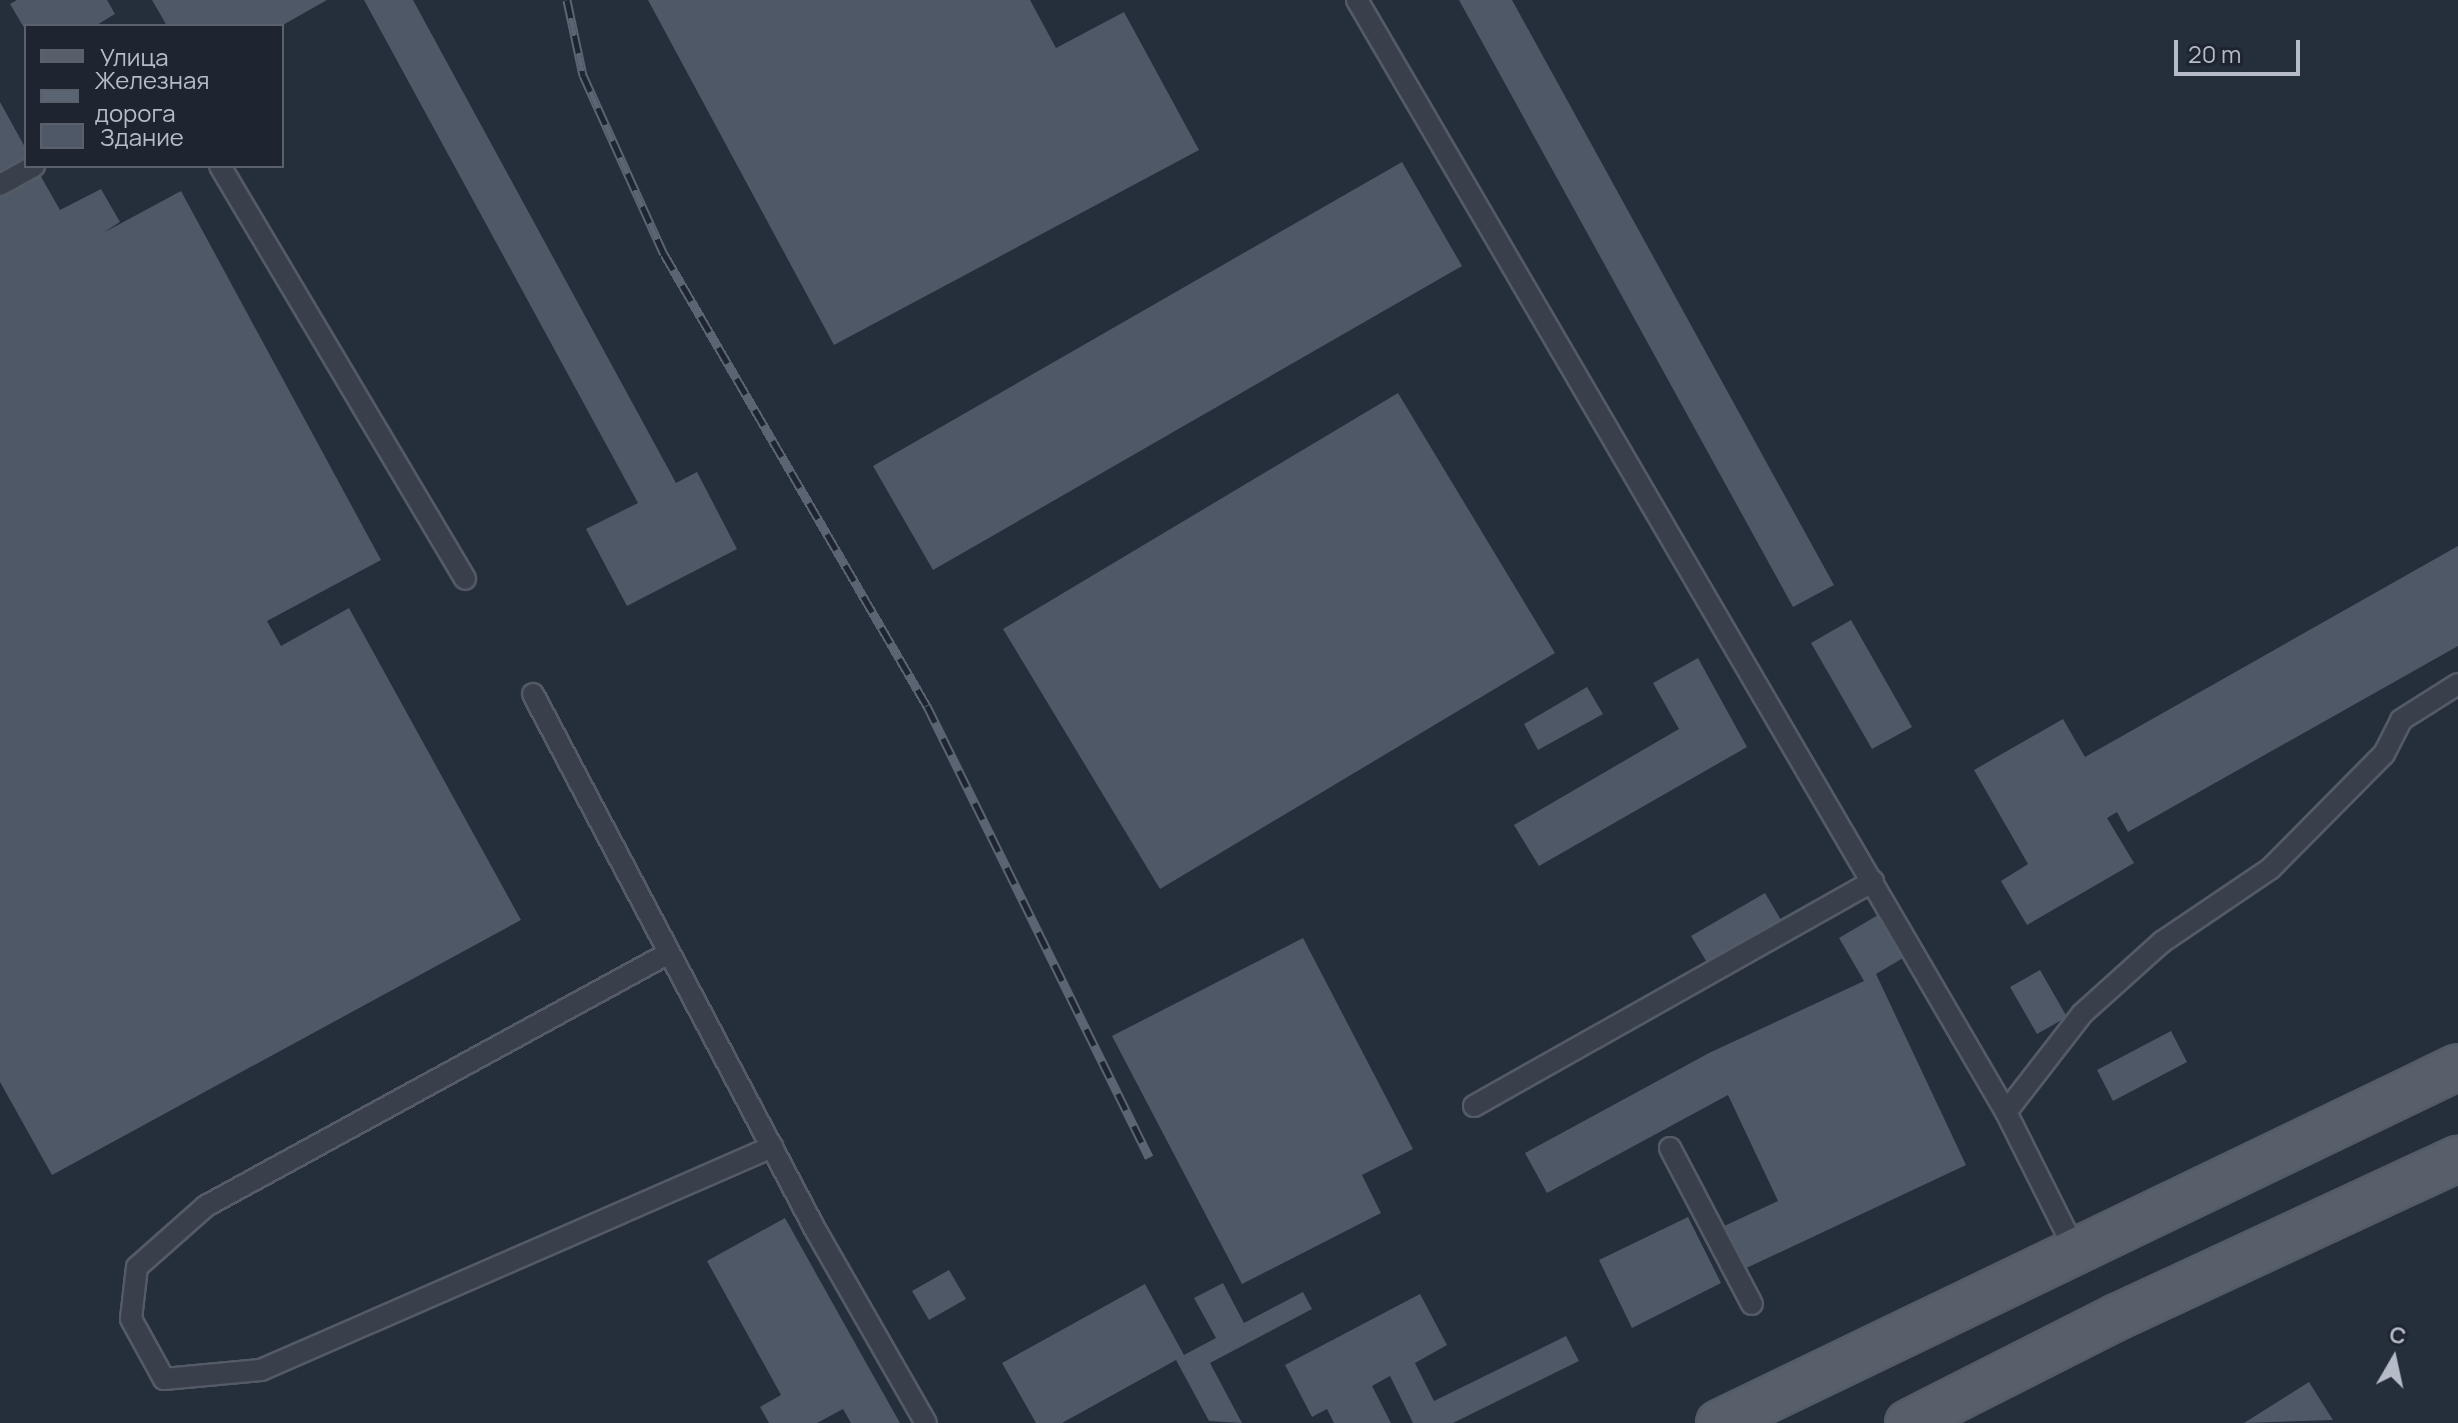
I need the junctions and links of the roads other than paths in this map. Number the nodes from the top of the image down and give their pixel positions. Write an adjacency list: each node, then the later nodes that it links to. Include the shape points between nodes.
1 (1357, 0): 8 (lane)
2 (30, 168): 4 (lane)
3 (221, 168): 5 (lane)
4 (0, 185)
5 (465, 579)
6 (2458, 684): 12 (lane, via 2401,720 2384,754 2270,869 2162,942 2082,1014)
7 (533, 694): 9 (lane)
8 (1873, 881): 11 (lane); 12 (lane)
9 (669, 953): 13 (lane); 13 (lane, via 206,1206 137,1267 131,1319 164,1379 261,1370)
10 (2458, 1067): 16 (main road)
11 (1474, 1106)
12 (2006, 1112): 16 (lane)
13 (772, 1147): 18 (lane)
14 (1670, 1148): 17 (lane)
15 (2458, 1159): 20 (main road, via 2117,1317)
16 (2077, 1254): 19 (main road)
17 (1752, 1304)
18 (926, 1423)
19 (1719, 1423)
20 (1908, 1423)

